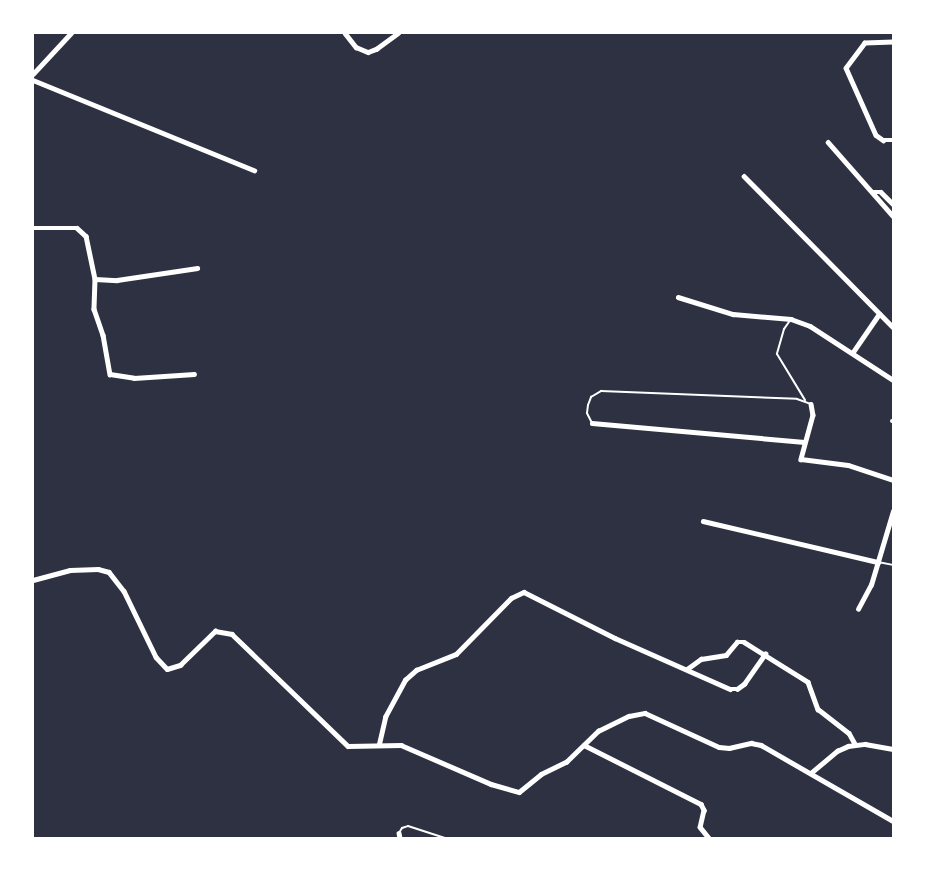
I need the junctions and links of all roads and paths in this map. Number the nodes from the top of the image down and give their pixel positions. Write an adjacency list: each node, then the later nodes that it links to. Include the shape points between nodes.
1 (71, 33): 5 (street)
2 (345, 33): 3 (street, via 356,47 368,52)
3 (398, 33)
4 (893, 42): 7 (street, via 865,43 846,68 876,135)
5 (33, 75)
6 (33, 80): 9 (street)
7 (893, 140)
8 (828, 142): 11 (street)
9 (254, 170)
10 (744, 176): 18 (street)
11 (873, 192): 12 (street, via 881,192); 13 (street)
12 (893, 204)
13 (893, 216)
14 (33, 228): 16 (street, via 83,230)
15 (197, 268): 16 (street)
16 (95, 279): 22 (street, via 94,309 110,374 134,378)
17 (678, 297): 19 (street, via 733,314)
18 (879, 314): 20 (street); 21 (street)
19 (791, 320): 21 (street, via 810,326); 24 (lane, via 784,329 777,354)
20 (893, 327)
21 (853, 352): 23 (street)
22 (194, 374)
23 (893, 380)
24 (805, 400): 25 (lane); 26 (lane, via 601,391 595,393 588,405 586,413)
25 (811, 404): 27 (street, via 813,416)
26 (592, 423): 27 (street)
27 (804, 442): 28 (street, via 800,454 804,461 848,465)
28 (893, 480)
29 (893, 511): 31 (street)
30 (703, 521): 31 (street)
31 (878, 562): 32 (lane); 34 (street)
32 (893, 565)
33 (33, 580): 37 (street, via 70,570 109,572 124,591 146,642 167,669 180,665 209,634 224,631 244,644 344,744)
34 (858, 609)
35 (765, 654): 36 (street, via 741,641 726,655 701,659); 36 (street, via 737,689); 38 (street, via 808,682 818,709 849,733)
36 (687, 669): 37 (street, via 524,592 512,598 456,654 416,670 405,680 385,717)
37 (379, 744): 39 (street, via 410,748 513,792 525,790 541,774 566,762)
38 (855, 744): 40 (street); 41 (street, via 837,751)
39 (584, 745): 41 (street, via 614,723 645,713 719,747 755,743); 45 (street, via 701,804 704,810 700,826)
40 (893, 749)
41 (812, 772): 42 (street)
42 (893, 821)
43 (400, 835): 44 (lane, via 402,828 408,826)
44 (444, 838)
45 (709, 838)

